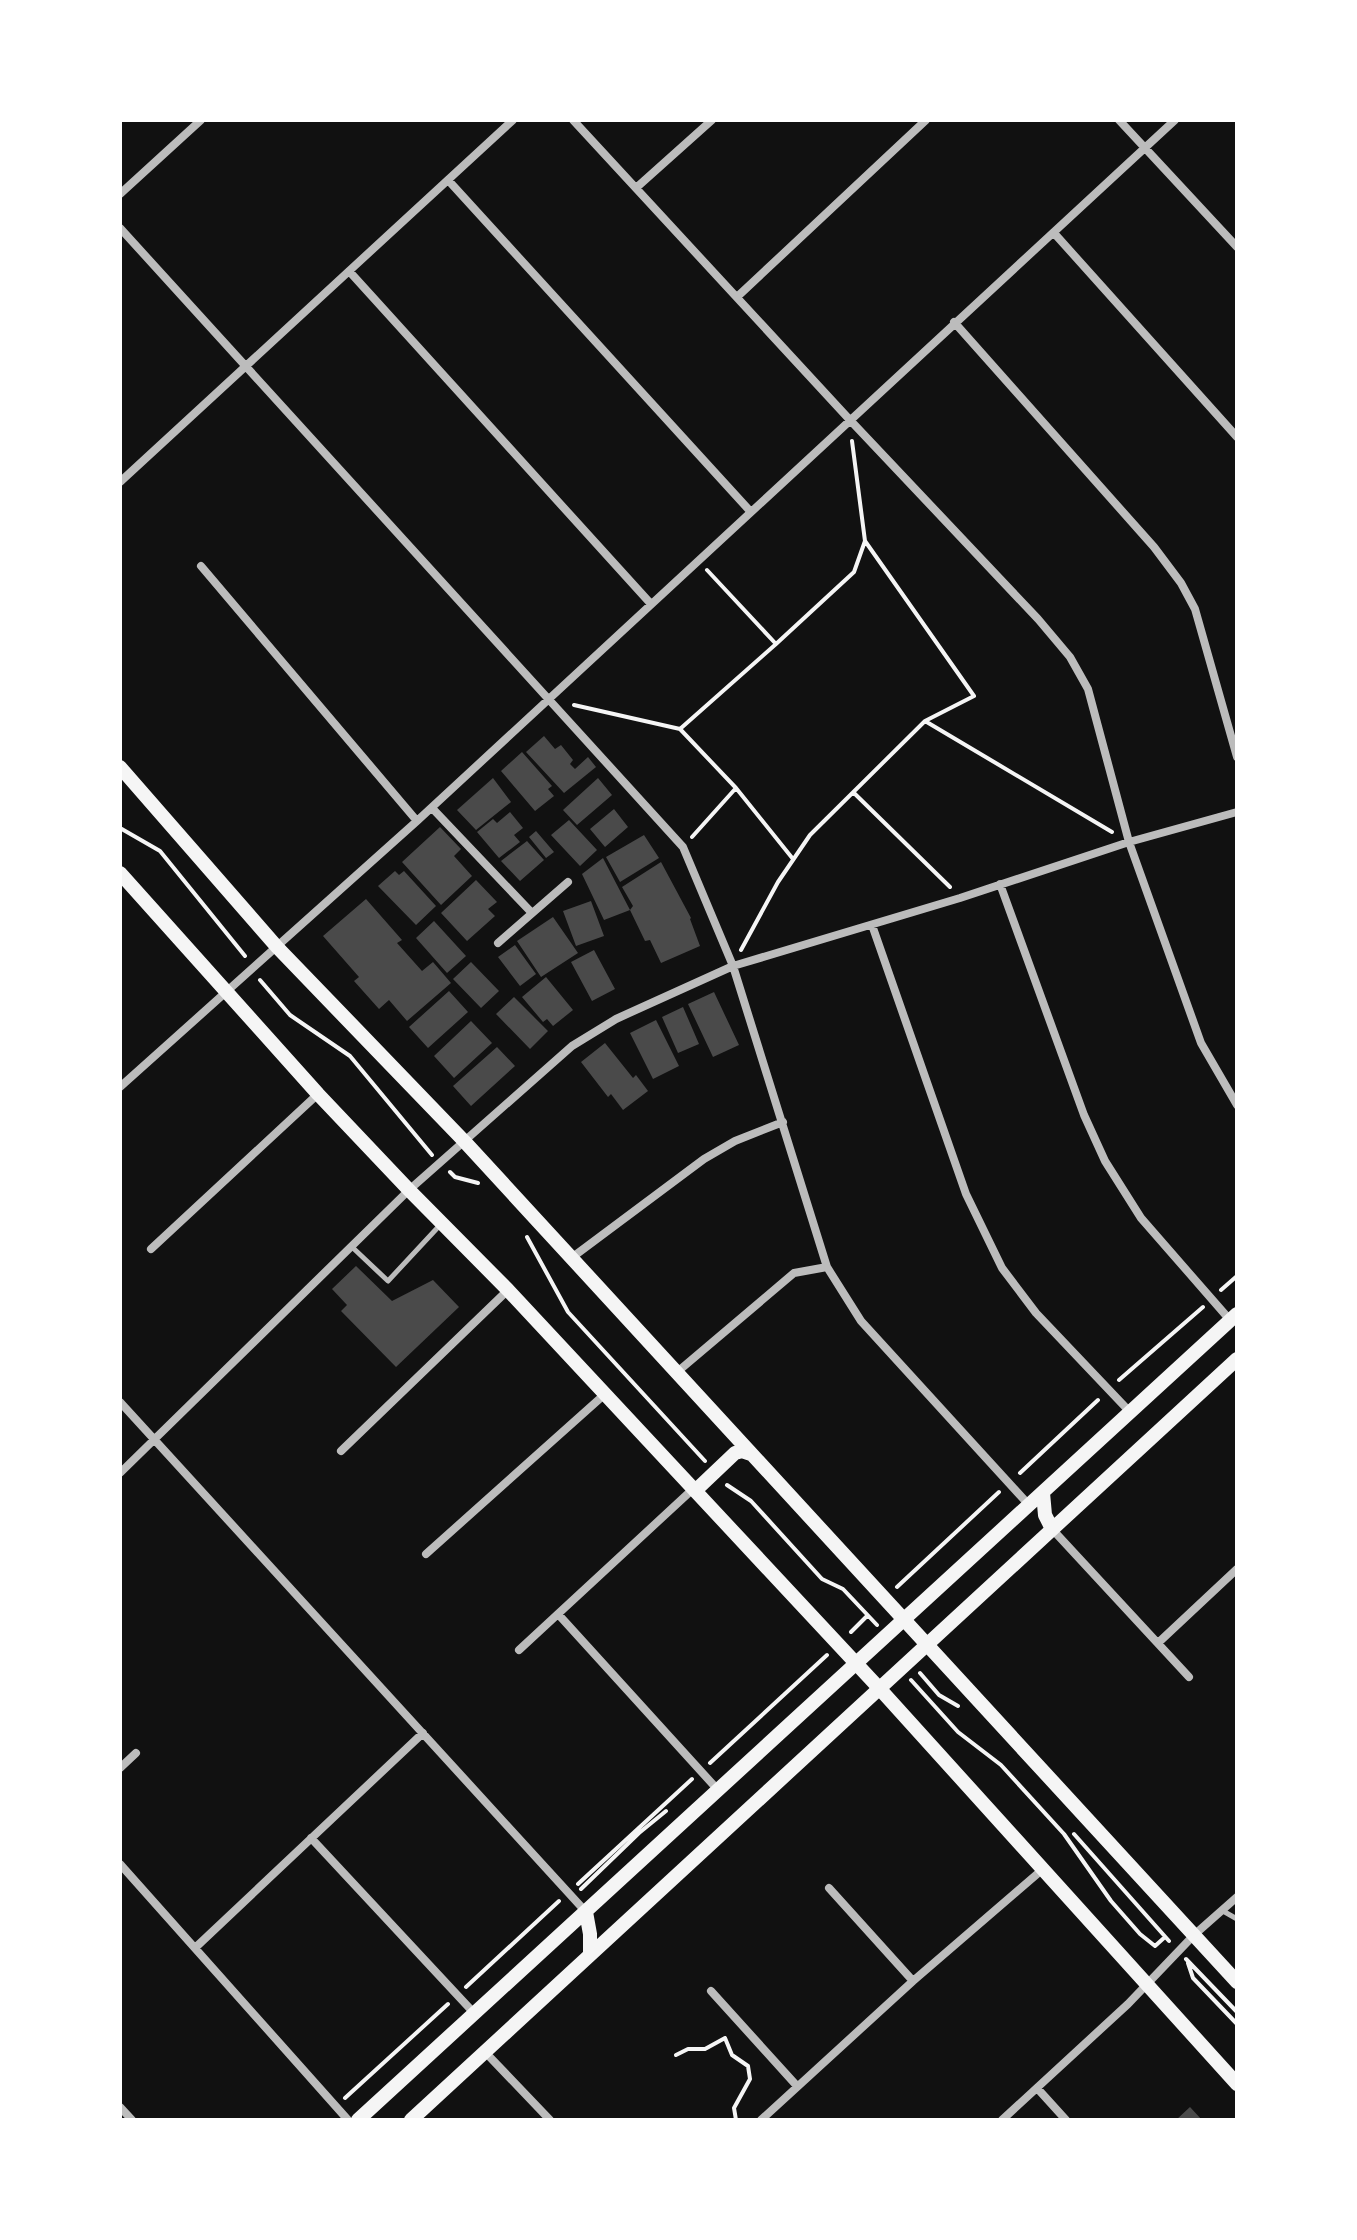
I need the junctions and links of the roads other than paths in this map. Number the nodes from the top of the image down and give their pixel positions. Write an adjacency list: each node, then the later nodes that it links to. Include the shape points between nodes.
1 (201, 120): 11 (street)
2 (513, 120): 9 (street)
3 (573, 120): 10 (street)
4 (712, 120): 10 (street)
5 (926, 120): 16 (street)
6 (1119, 120): 8 (street)
7 (1175, 120): 8 (street)
8 (1146, 147): 12 (street); 14 (street)
9 (448, 180): 15 (street); 22 (street)
10 (636, 188): 16 (street)
11 (120, 194)
12 (1054, 233): 17 (street); 20 (street)
13 (122, 235): 18 (street)
14 (1237, 247)
15 (349, 271): 18 (street); 24 (street)
16 (737, 297): 19 (street)
17 (954, 322): 19 (street); 26 (street, via 1181,583 1195,609)
18 (246, 366): 21 (street); 25 (street)
19 (849, 419): 22 (street); 31 (street, via 1070,657 1088,689)
20 (1237, 437)
21 (120, 482)
22 (750, 511): 24 (street)
23 (201, 566): 30 (street)
24 (651, 604): 25 (street)
25 (549, 699): 28 (street); 39 (street, via 683,847)
26 (1237, 757)
27 (120, 767): 38 (main road)
28 (432, 808): 30 (street); 35 (street)
29 (1237, 812): 31 (street)
30 (417, 821): 38 (street)
31 (1129, 842): 34 (street); 43 (street, via 1201,1043)
32 (120, 873): 40 (main road)
33 (568, 882): 35 (street)
34 (1000, 884): 36 (street); 53 (street, via 1105,1161 1141,1218 1211,1299)
35 (531, 912): 37 (street)
36 (872, 925): 39 (street); 58 (street, via 966,1194 1002,1268 1036,1313)
37 (498, 943)
38 (277, 947): 40 (street); 45 (main road)
39 (733, 966): 44 (street); 45 (street, via 616,1019 572,1046)
40 (225, 992): 41 (street); 42 (main road)
41 (120, 1087)
42 (318, 1094): 46 (main road); 49 (street)
43 (1237, 1105)
44 (783, 1122): 50 (street, via 704,1159); 51 (street)
45 (465, 1142): 46 (street); 50 (main road)
46 (409, 1190): 47 (main road); 48 (street)
47 (442, 1224): 48 (lane, via 388,1281); 52 (main road)
48 (352, 1247): 59 (street)
49 (151, 1249)
50 (570, 1259): 55 (main road)
51 (827, 1267): 55 (street, via 794,1273); 65 (street, via 861,1321)
52 (508, 1290): 56 (main road); 60 (street)
53 (1234, 1317): 58 (main road)
54 (1237, 1359): 66 (main road)
55 (676, 1373): 61 (main road)
56 (605, 1394): 63 (main road); 67 (street)
57 (120, 1402): 59 (street)
58 (1130, 1412): 64 (main road)
59 (156, 1441): 62 (street); 77 (street)
60 (341, 1451)
61 (751, 1454): 63 (main road, via 735,1453); 70 (main road)
62 (120, 1473)
63 (694, 1490): 69 (street); 74 (main road)
64 (1043, 1493): 65 (main road); 66 (main road)
65 (1029, 1505): 70 (main road)
66 (1052, 1529): 71 (street); 72 (main road)
67 (426, 1554)
68 (1237, 1569): 71 (street)
69 (558, 1614): 73 (street); 80 (street)
70 (904, 1619): 72 (main road); 74 (main road)
71 (1158, 1643): 75 (street)
72 (927, 1644): 76 (main road); 89 (main road)
73 (519, 1650)
74 (856, 1664): 76 (main road); 80 (main road)
75 (1189, 1677)
76 (879, 1688): 83 (main road); 91 (main road)
77 (423, 1733): 81 (street); 87 (street)
78 (136, 1753): 79 (street)
79 (120, 1768)
80 (718, 1790): 87 (main road)
81 (311, 1838): 90 (street); 98 (street)
82 (120, 1864): 90 (street)
83 (1043, 1869): 94 (street); 96 (main road)
84 (829, 1888): 94 (street)
85 (1237, 1897): 86 (street)
86 (1222, 1910): 88 (lane); 89 (street)
87 (586, 1912): 91 (main road); 98 (main road)
88 (1237, 1919)
89 (1194, 1935): 92 (main road); 96 (street)
90 (195, 1948): 105 (street)
91 (590, 1955): 99 (main road)
92 (1220, 1964): 93 (lane); 95 (main road)
93 (1236, 1966)
94 (913, 1981): 101 (street)
95 (1237, 1982)
96 (1148, 1984): 100 (main road); 102 (street)
97 (711, 1991): 101 (street)
98 (474, 2013): 106 (main road)
99 (485, 2052): 107 (main road); 108 (street)
100 (1237, 2084)
101 (797, 2086): 109 (street)
102 (1037, 2088): 110 (street); 111 (street)
103 (120, 2107): 104 (street)
104 (132, 2120)
105 (348, 2120)
106 (358, 2120)
107 (411, 2120)
108 (550, 2120)
109 (761, 2120)
110 (1002, 2120)
111 (1066, 2120)

